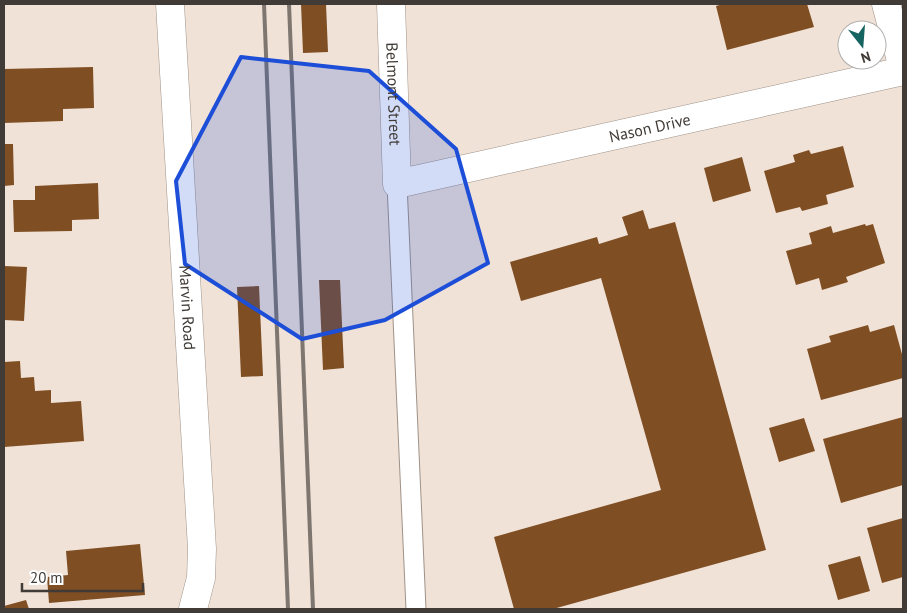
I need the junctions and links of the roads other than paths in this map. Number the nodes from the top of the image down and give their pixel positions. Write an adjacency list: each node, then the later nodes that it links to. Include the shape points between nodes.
1 (170, 4): 6 (street, Marvin Road, via 202,549 201,578)
2 (391, 4): 5 (street, Belmont Street)
3 (886, 4): 4 (street)
4 (903, 70): 5 (street, Nason Drive)
5 (397, 184): 7 (lane)
6 (193, 609)
7 (416, 609)

